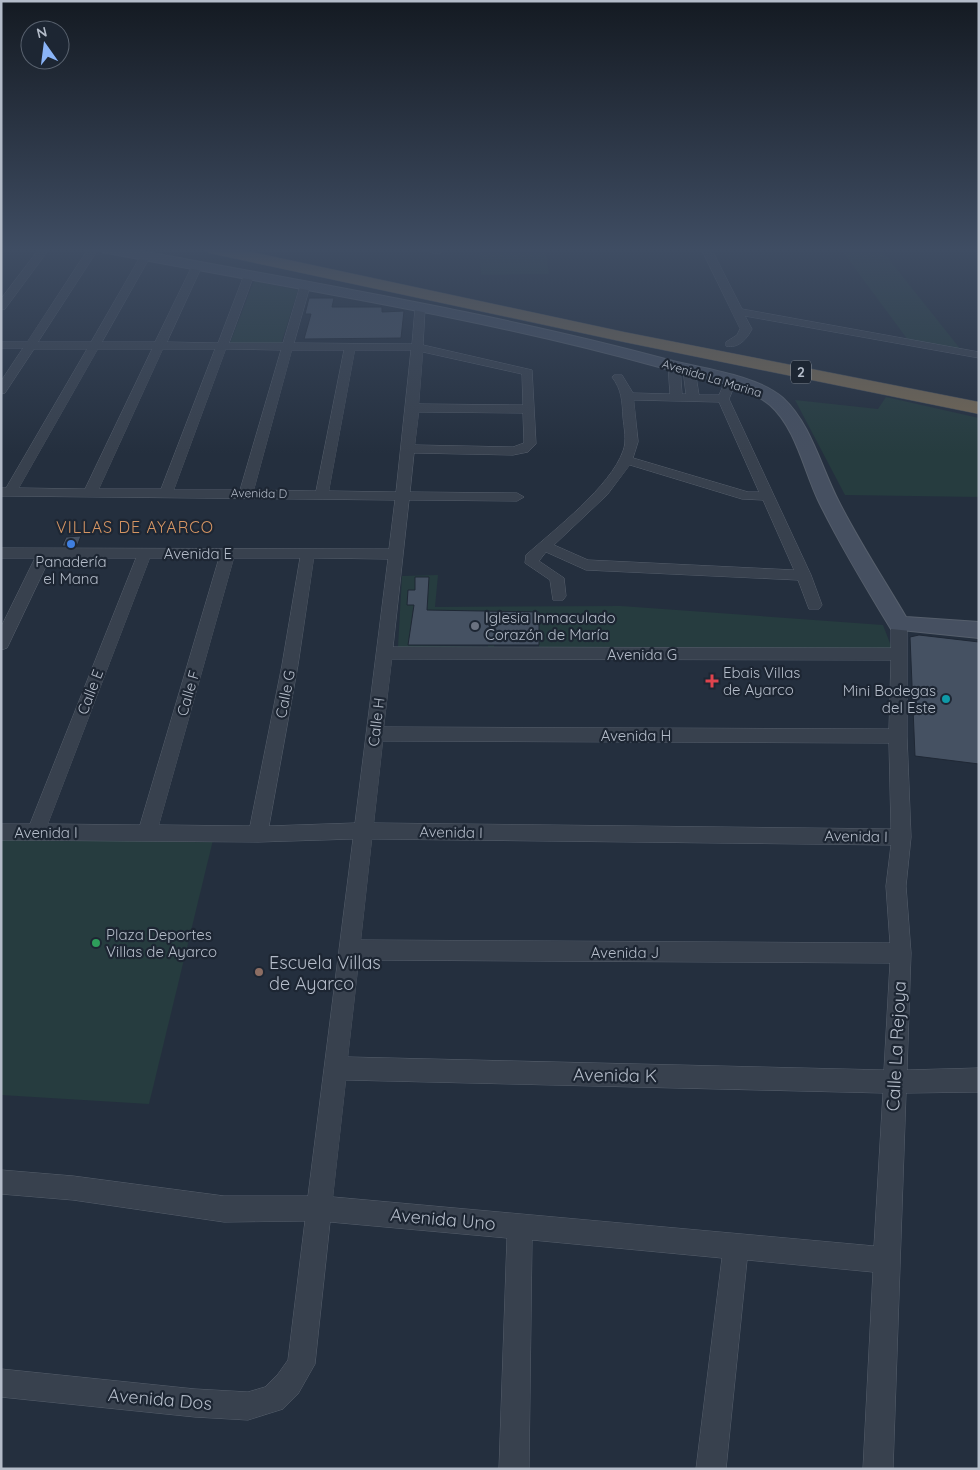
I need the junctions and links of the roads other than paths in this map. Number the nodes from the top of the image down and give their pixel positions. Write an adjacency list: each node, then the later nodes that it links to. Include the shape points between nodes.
1 (49, 317): 16 (street)
2 (110, 317): 17 (street)
3 (172, 317): 18 (street)
4 (233, 317): 19 (street)
5 (296, 317): 20 (street)
6 (419, 317): 22 (street, Calle H)
7 (457, 317): 13 (street, Avenida La Marina)
8 (529, 317): 12 (highway, 2)
9 (592, 317): 14 (highway, 2)
10 (740, 317): 14 (street, via 745,334)
11 (765, 317): 23 (street)
12 (624, 337): 13 (highway, via 583,336); 33 (highway, 2)
13 (572, 340): 24 (street, Avenida La Marina)
14 (730, 344): 28 (highway, 2)
15 (1, 345): 16 (street)
16 (30, 345): 17 (street); 26 (street)
17 (94, 345): 18 (street); 37 (street)
18 (158, 346): 19 (street); 38 (street)
19 (222, 346): 20 (street); 39 (street)
20 (287, 346): 21 (street); 40 (street)
21 (350, 346): 22 (street); 41 (street)
22 (417, 347): 32 (street, Calle H); 34 (street, via 528,372)
23 (979, 355)
24 (681, 368): 27 (street, Avenida La Marina); 30 (street); 31 (street)
25 (618, 378): 29 (street, via 625,384)
26 (1, 390)
27 (726, 390): 31 (street); 44 (street); 56 (street, Avenida La Marina, via 763,392 790,417 829,502)
28 (979, 392)
29 (628, 396): 30 (street); 36 (street, via 631,449)
30 (676, 397): 31 (street)
31 (692, 398)
32 (413, 408): 34 (street); 35 (street, Calle H)
33 (979, 408)
34 (529, 409): 35 (street, via 530,444 524,449)
35 (408, 449): 42 (street, Calle H)
36 (627, 460): 44 (street, via 747,496); 45 (street, via 616,478)
37 (5, 492): 38 (street, Avenida D)
38 (90, 493): 39 (street, Avenida D)
39 (166, 493): 40 (street, Avenida D)
40 (246, 493): 41 (street, Avenida D)
41 (322, 494): 42 (street, Avenida D)
42 (403, 495): 43 (street, Avenida D); 51 (street, Calle H)
43 (517, 496)
44 (766, 496): 52 (street)
45 (544, 546): 52 (street, via 586,565); 53 (street, via 531,558 532,563 557,578)
46 (1, 553): 47 (street, Avenida E)
47 (45, 553): 48 (street, Avenida E); 55 (street)
48 (145, 553): 49 (street, Avenida E); 65 (street, Calle E)
49 (228, 553): 50 (street, Avenida E); 66 (street, Calle F)
50 (308, 553): 51 (street, Avenida E); 67 (street, Calle G)
51 (396, 554): 59 (street, Calle H)
52 (804, 575): 54 (street)
53 (558, 596)
54 (814, 605)
55 (9, 611): 58 (street)
56 (899, 624): 57 (street); 60 (street, Calle La Rejoya)
57 (979, 630)
58 (1, 644)
59 (384, 653): 60 (street, Avenida G); 61 (street, Calle H)
60 (900, 654): 62 (street, Calle La Rejoya)
61 (375, 734): 62 (street, Avenida H); 63 (street, Calle H)
62 (898, 736): 68 (street, Calle La Rejoya)
63 (363, 831): 67 (street, Avenida I); 68 (street, Avenida I); 69 (street, Calle H)
64 (1, 832): 65 (street, Avenida I)
65 (36, 832): 66 (street, Avenida I)
66 (147, 834): 67 (street, Avenida I)
67 (258, 834)
68 (901, 837): 70 (street, Calle La Rejoya, via 896,886)
69 (349, 950): 70 (street, Avenida J); 71 (street, Calle H)
70 (901, 954): 72 (street, Calle La Rejoya)
71 (336, 1068): 72 (street, Avenida K); 75 (street, Calle H)
72 (894, 1082): 73 (street, Avenida K); 78 (street, Calle La Rejoya)
73 (976, 1082)
74 (1, 1182): 75 (street, Avenida Uno, via 73,1188 224,1210)
75 (319, 1208): 76 (street, Avenida Uno); 79 (street, Calle H)
76 (520, 1226): 77 (street, Avenida Uno); 81 (street)
77 (736, 1246): 78 (street, Avenida Uno); 82 (street)
78 (886, 1260): 83 (street, Calle La Rejoya)
79 (301, 1364): 80 (street, Avenida Dos, via 273,1399 248,1406)
80 (1, 1383)
81 (514, 1469)
82 (711, 1469)
83 (878, 1469)

